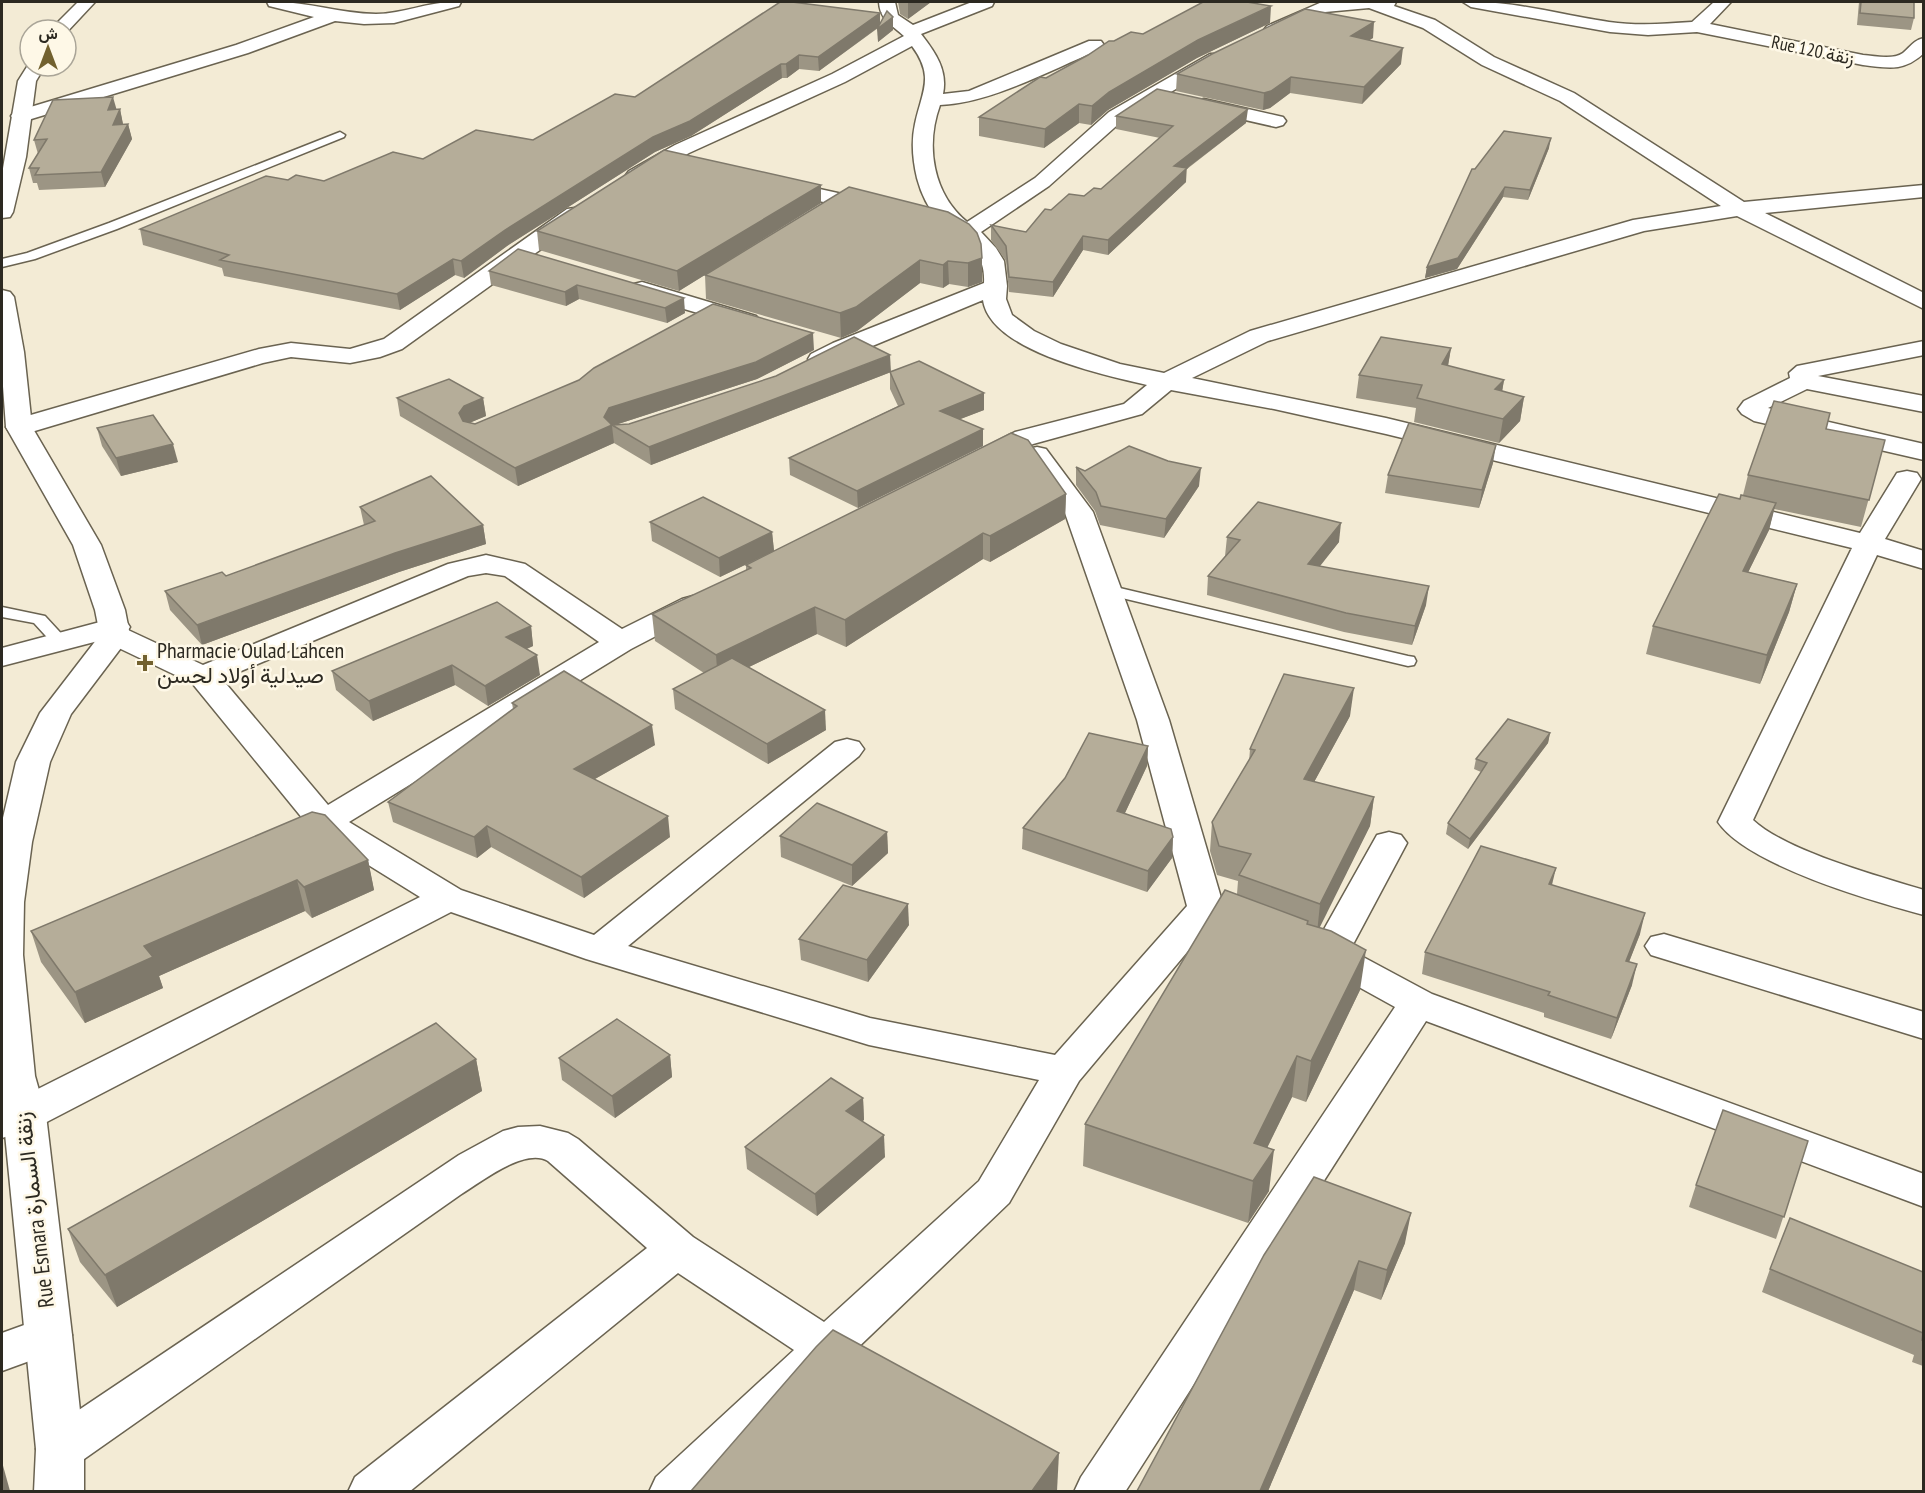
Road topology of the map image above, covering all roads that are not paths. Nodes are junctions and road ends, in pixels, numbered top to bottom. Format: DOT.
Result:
graph roads {
  1 [pos="87,2"];
  2 [pos="275,2"];
  3 [pos="453,2"];
  4 [pos="887,2"];
  5 [pos="986,2"];
  6 [pos="1291,2"];
  7 [pos="1471,2"];
  8 [pos="1555,2"];
  9 [pos="1723,2"];
  10 [pos="1381,3"];
  11 [pos="1322,7"];
  12 [pos="334,15"];
  13 [pos="1540,15"];
  14 [pos="71,18"];
  15 [pos="1697,27"];
  16 [pos="913,35"];
  17 [pos="1261,36"];
  18 [pos="1923,43"];
  19 [pos="1095,45"];
  20 [pos="1232,50"];
  21 [pos="29,78"];
  22 [pos="1152,94"];
  23 [pos="934,100"];
  24 [pos="21,116"];
  25 [pos="1276,121"];
  26 [pos="340,135"];
  27 [pos="9,158"];
  28 [pos="663,158"];
  29 [pos="698,166"];
  30 [pos="754,180"];
  31 [pos="623,183"];
  32 [pos="1923,191"];
  33 [pos="845,201"];
  34 [pos="592,202"];
  35 [pos="1740,209"];
  36 [pos="2,212"];
  37 [pos="891,212"];
  38 [pos="825,214"];
  39 [pos="926,219"];
  40 [pos="964,229"];
  41 [pos="516,253"];
  42 [pos="2,263"];
  43 [pos="550,263"];
  44 [pos="616,282"];
  45 [pos="996,286"];
  46 [pos="2,297"];
  47 [pos="706,299"];
  48 [pos="1923,302"];
  49 [pos="765,326"];
  50 [pos="679,328"];
  51 [pos="809,338"];
  52 [pos="842,348"];
  53 [pos="1923,348"];
  54 [pos="795,372"];
  55 [pos="1804,381"];
  56 [pos="1164,382"];
  57 [pos="1923,404"];
  58 [pos="20,428"];
  59 [pos="1024,438"];
  60 [pos="1923,452"];
  61 [pos="960,471"];
  62 [pos="1907,479"];
  63 [pos="1868,543"];
  64 [pos="1923,560"];
  65 [pos="1107,590"];
  66 [pos="716,594"];
  67 [pos="2,612"];
  68 [pos="115,632"];
  69 [pos="61,642"];
  70 [pos="620,642"];
  71 [pos="2,657"];
  72 [pos="1408,661"];
  73 [pos="203,676"];
  74 [pos="847,749"];
  75 [pos="324,822"];
  76 [pos="1389,843"];
  77 [pos="448,898"];
  78 [pos="1923,903"];
  79 [pos="3,927"];
  80 [pos="1285,937"];
  81 [pos="1664,946"];
  82 [pos="599,950"];
  83 [pos="1329,954"];
  84 [pos="1418,1003"];
  85 [pos="1923,1026"];
  86 [pos="1064,1071"];
  87 [pos="13,1119"];
  88 [pos="1923,1191"];
  89 [pos="677,1249"];
  90 [pos="49,1335"];
  91 [pos="828,1349"];
  92 [pos="2,1352"];
  93 [pos="60,1449"];
  94 [pos="59,1491"];
  95 [pos="372,1491"];
  96 [pos="673,1491"];
  97 [pos="1098,1491"];
  1 -- 14 [label="street"];
  2 -- 12 [label="street"];
  3 -- 12 [label="street"];
  4 -- 16 [label="street"];
  5 -- 16 [label="street"];
  6 -- 11 [label="street"];
  7 -- 13 [label="street, Rue 120 زنقة"];
  8 -- 13 [label="street"];
  9 -- 15 [label="street"];
  10 -- 11 [label="street"];
  10 -- 35 [label="street"];
  11 -- 17 [label="street"];
  12 -- 24 [label="street"];
  13 -- 15 [label="street, Rue 120 زنقة"];
  15 -- 18 [label="street, Rue 120 زنقة"];
  16 -- 23 [label="street"];
  16 -- 28 [label="street"];
  19 -- 23 [label="street"];
  20 -- 22 [label="street"];
  21 -- 24 [label="street"];
  22 -- 25 [label="street"];
  22 -- 40 [label="street"];
  23 -- 40 [label="street"];
  24 -- 27 [label="street"];
  26 -- 42 [label="lane"];
  27 -- 36 [label="street"];
  28 -- 29 [label="street"];
  28 -- 31 [label="street"];
  30 -- 33 [label="street"];
  32 -- 35 [label="street"];
  33 -- 37 [label="street"];
  33 -- 38 [label="street"];
  34 -- 41 [label="street"];
  35 -- 48 [label="street"];
  35 -- 56 [label="street"];
  39 -- 40 [label="street"];
  40 -- 45 [label="street"];
  41 -- 43 [label="street"];
  41 -- 58 [label="street"];
  44 -- 47 [label="street"];
  45 -- 52 [label="street"];
  45 -- 56 [label="street"];
  46 -- 58 [label="street"];
  47 -- 49 [label="street"];
  47 -- 50 [label="street"];
  51 -- 52 [label="street"];
  52 -- 54 [label="street"];
  53 -- 55 [label="street"];
  55 -- 57 [label="street"];
  55 -- 60 [label="street"];
  56 -- 59 [label="street"];
  56 -- 63 [label="street"];
  58 -- 68 [label="street"];
  59 -- 61 [label="street"];
  59 -- 65 [label="street"];
  62 -- 63 [label="street"];
  63 -- 64 [label="street"];
  63 -- 78 [label="street"];
  65 -- 72 [label="lane"];
  65 -- 86 [label="street"];
  66 -- 70 [label="street"];
  67 -- 69 [label="lane"];
  68 -- 69 [label="street"];
  68 -- 73 [label="street"];
  68 -- 79 [label="street, Rue Esmara زنقة السمارة"];
  69 -- 71 [label="street"];
  70 -- 73 [label="street"];
  70 -- 75 [label="street"];
  73 -- 75 [label="street"];
  74 -- 82 [label="street"];
  75 -- 77 [label="street"];
  76 -- 83 [label="street"];
  77 -- 82 [label="street"];
  77 -- 87 [label="street"];
  79 -- 87 [label="street, Rue Esmara زنقة السمارة"];
  80 -- 83 [label="street"];
  81 -- 85 [label="street"];
  82 -- 86 [label="street"];
  83 -- 84 [label="street"];
  84 -- 88 [label="street"];
  84 -- 97 [label="street"];
  86 -- 91 [label="street"];
  87 -- 90 [label="street, Rue Esmara زنقة السمارة"];
  89 -- 91 [label="street"];
  89 -- 93 [label="street"];
  89 -- 95 [label="street"];
  90 -- 92 [label="street"];
  90 -- 93 [label="street, Rue Esmara زنقة السمارة"];
  91 -- 96 [label="street"];
  93 -- 94 [label="street, Rue Esmara زنقة السمارة"];
}
